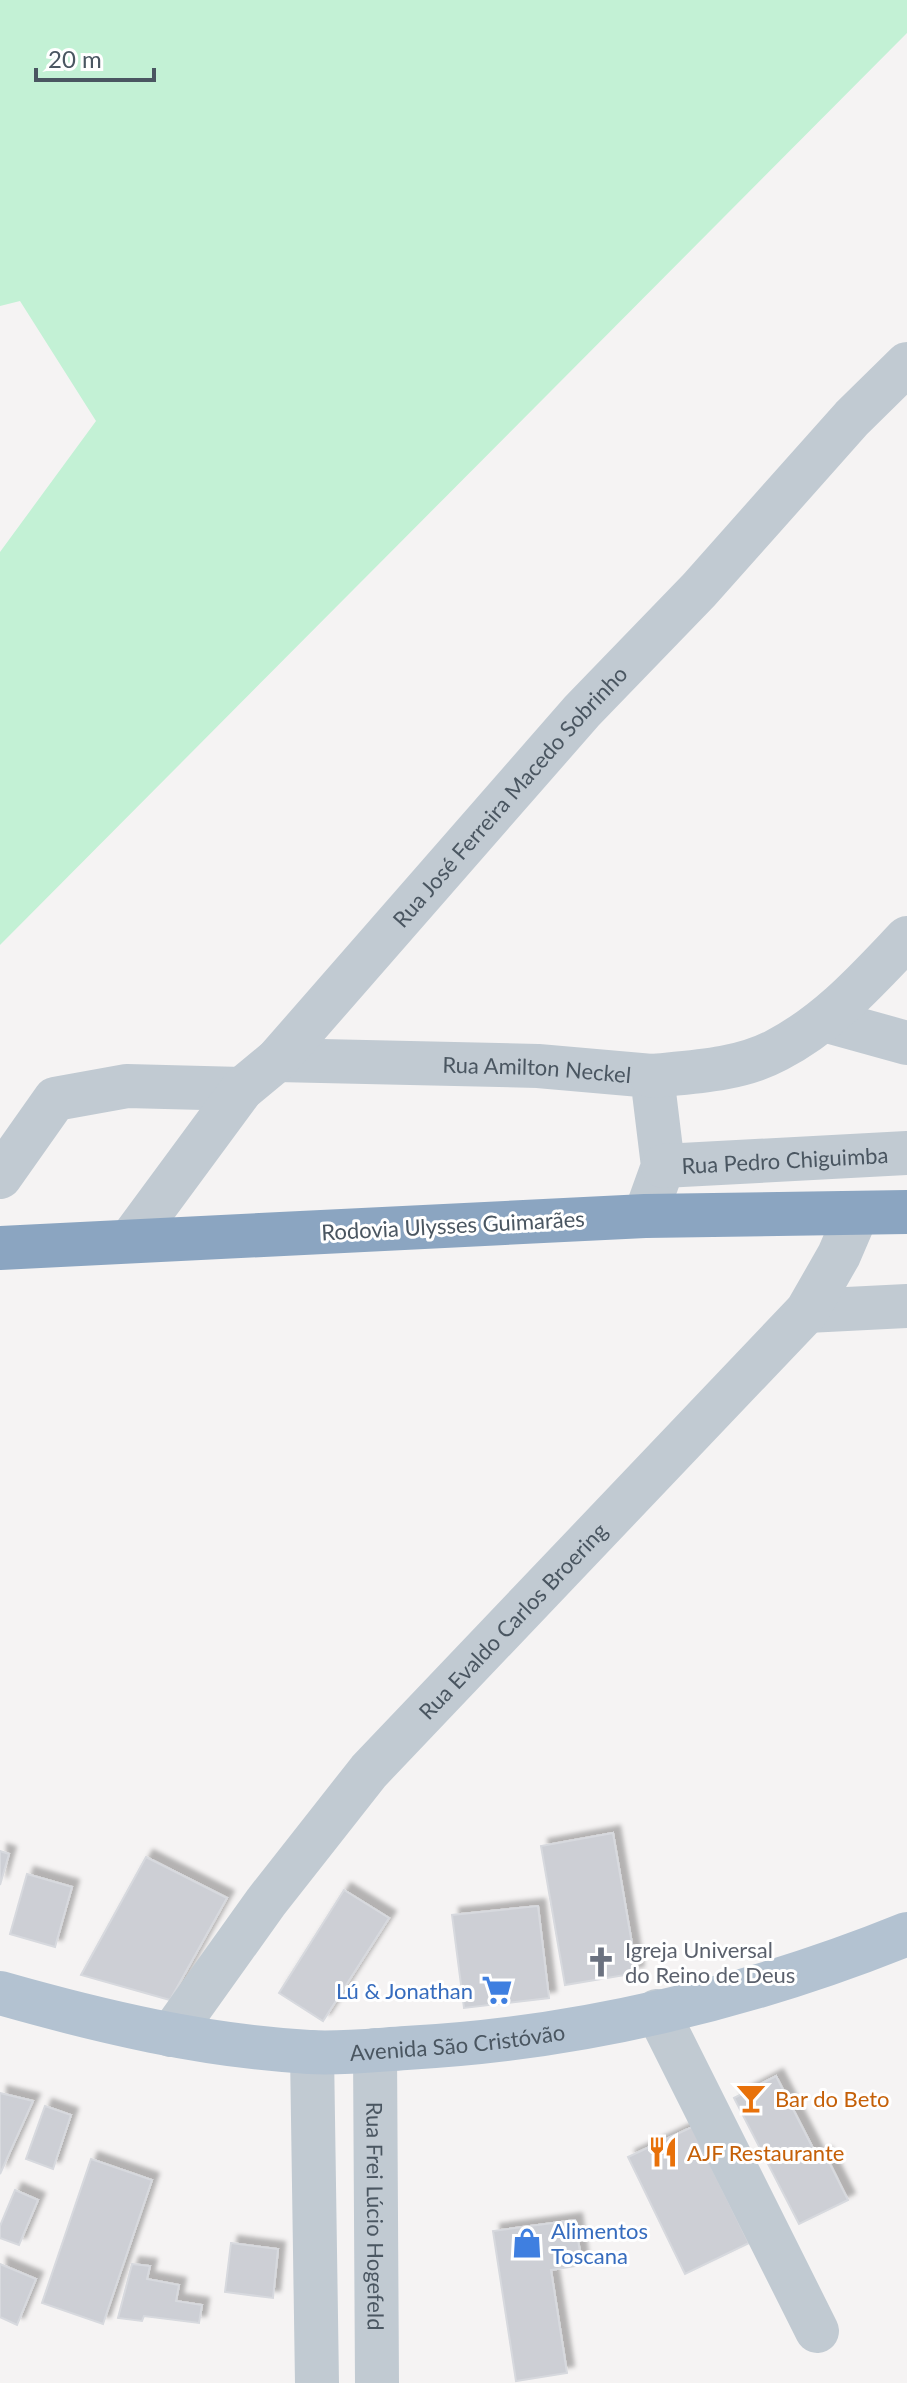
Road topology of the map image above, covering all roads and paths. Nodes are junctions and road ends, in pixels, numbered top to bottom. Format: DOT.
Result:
graph roads {
  1 [pos="907,364"];
  2 [pos="907,938"];
  3 [pos="824,1020"];
  4 [pos="907,1043"];
  5 [pos="277,1060"];
  6 [pos="652,1076"];
  7 [pos="242,1089"];
  8 [pos="907,1153"];
  9 [pos="663,1166"];
  10 [pos="0,1177"];
  11 [pos="907,1212"];
  12 [pos="857,1213"];
  13 [pos="645,1216"];
  14 [pos="130,1241"];
  15 [pos="0,1248"];
  16 [pos="907,1306"];
  17 [pos="807,1311"];
  18 [pos="907,1934"];
  19 [pos="0,1993"];
  20 [pos="657,2011"];
  21 [pos="171,2035"];
  22 [pos="375,2050"];
  23 [pos="312,2052"];
  24 [pos="817,2331"];
  25 [pos="317,2383"];
  26 [pos="377,2383"];
  1 -- 5 [label="street, Rua José Ferreira Macedo Sobrinho"];
  2 -- 3 [label="street"];
  3 -- 4 [label="street"];
  3 -- 6 [label="street"];
  5 -- 6 [label="street, Rua Amilton Neckel"];
  5 -- 7 [label="street, Rua José Ferreira Macedo Sobrinho"];
  6 -- 9 [label="street, Rua Amilton Neckel"];
  7 -- 10 [label="street"];
  7 -- 14 [label="street, Rua José Ferreira Macedo Sobrinho"];
  8 -- 9 [label="street, Rua Pedro Chiguimba"];
  9 -- 13 [label="street, Rua Amilton Neckel"];
  11 -- 12 [label="highway, Rodovia Ulysses Guimarães"];
  12 -- 13 [label="highway, Rodovia Ulysses Guimarães"];
  12 -- 17 [label="street, Rua Evaldo Carlos Broering"];
  13 -- 14 [label="highway, Rodovia Ulysses Guimarães"];
  14 -- 15 [label="highway, Rodovia Ulysses Guimarães"];
  16 -- 17 [label="street"];
  17 -- 21 [label="street, Rua Evaldo Carlos Broering"];
  18 -- 20 [label="main road, Avenida São Cristóvão"];
  19 -- 21 [label="main road, Avenida São Cristóvão"];
  20 -- 22 [label="main road, Avenida São Cristóvão"];
  20 -- 24 [label="street"];
  21 -- 23 [label="main road, Avenida São Cristóvão"];
  22 -- 23 [label="main road, Avenida São Cristóvão"];
  22 -- 26 [label="street, Rua Frei Lúcio Hogefeld"];
  23 -- 25 [label="street"];
}
